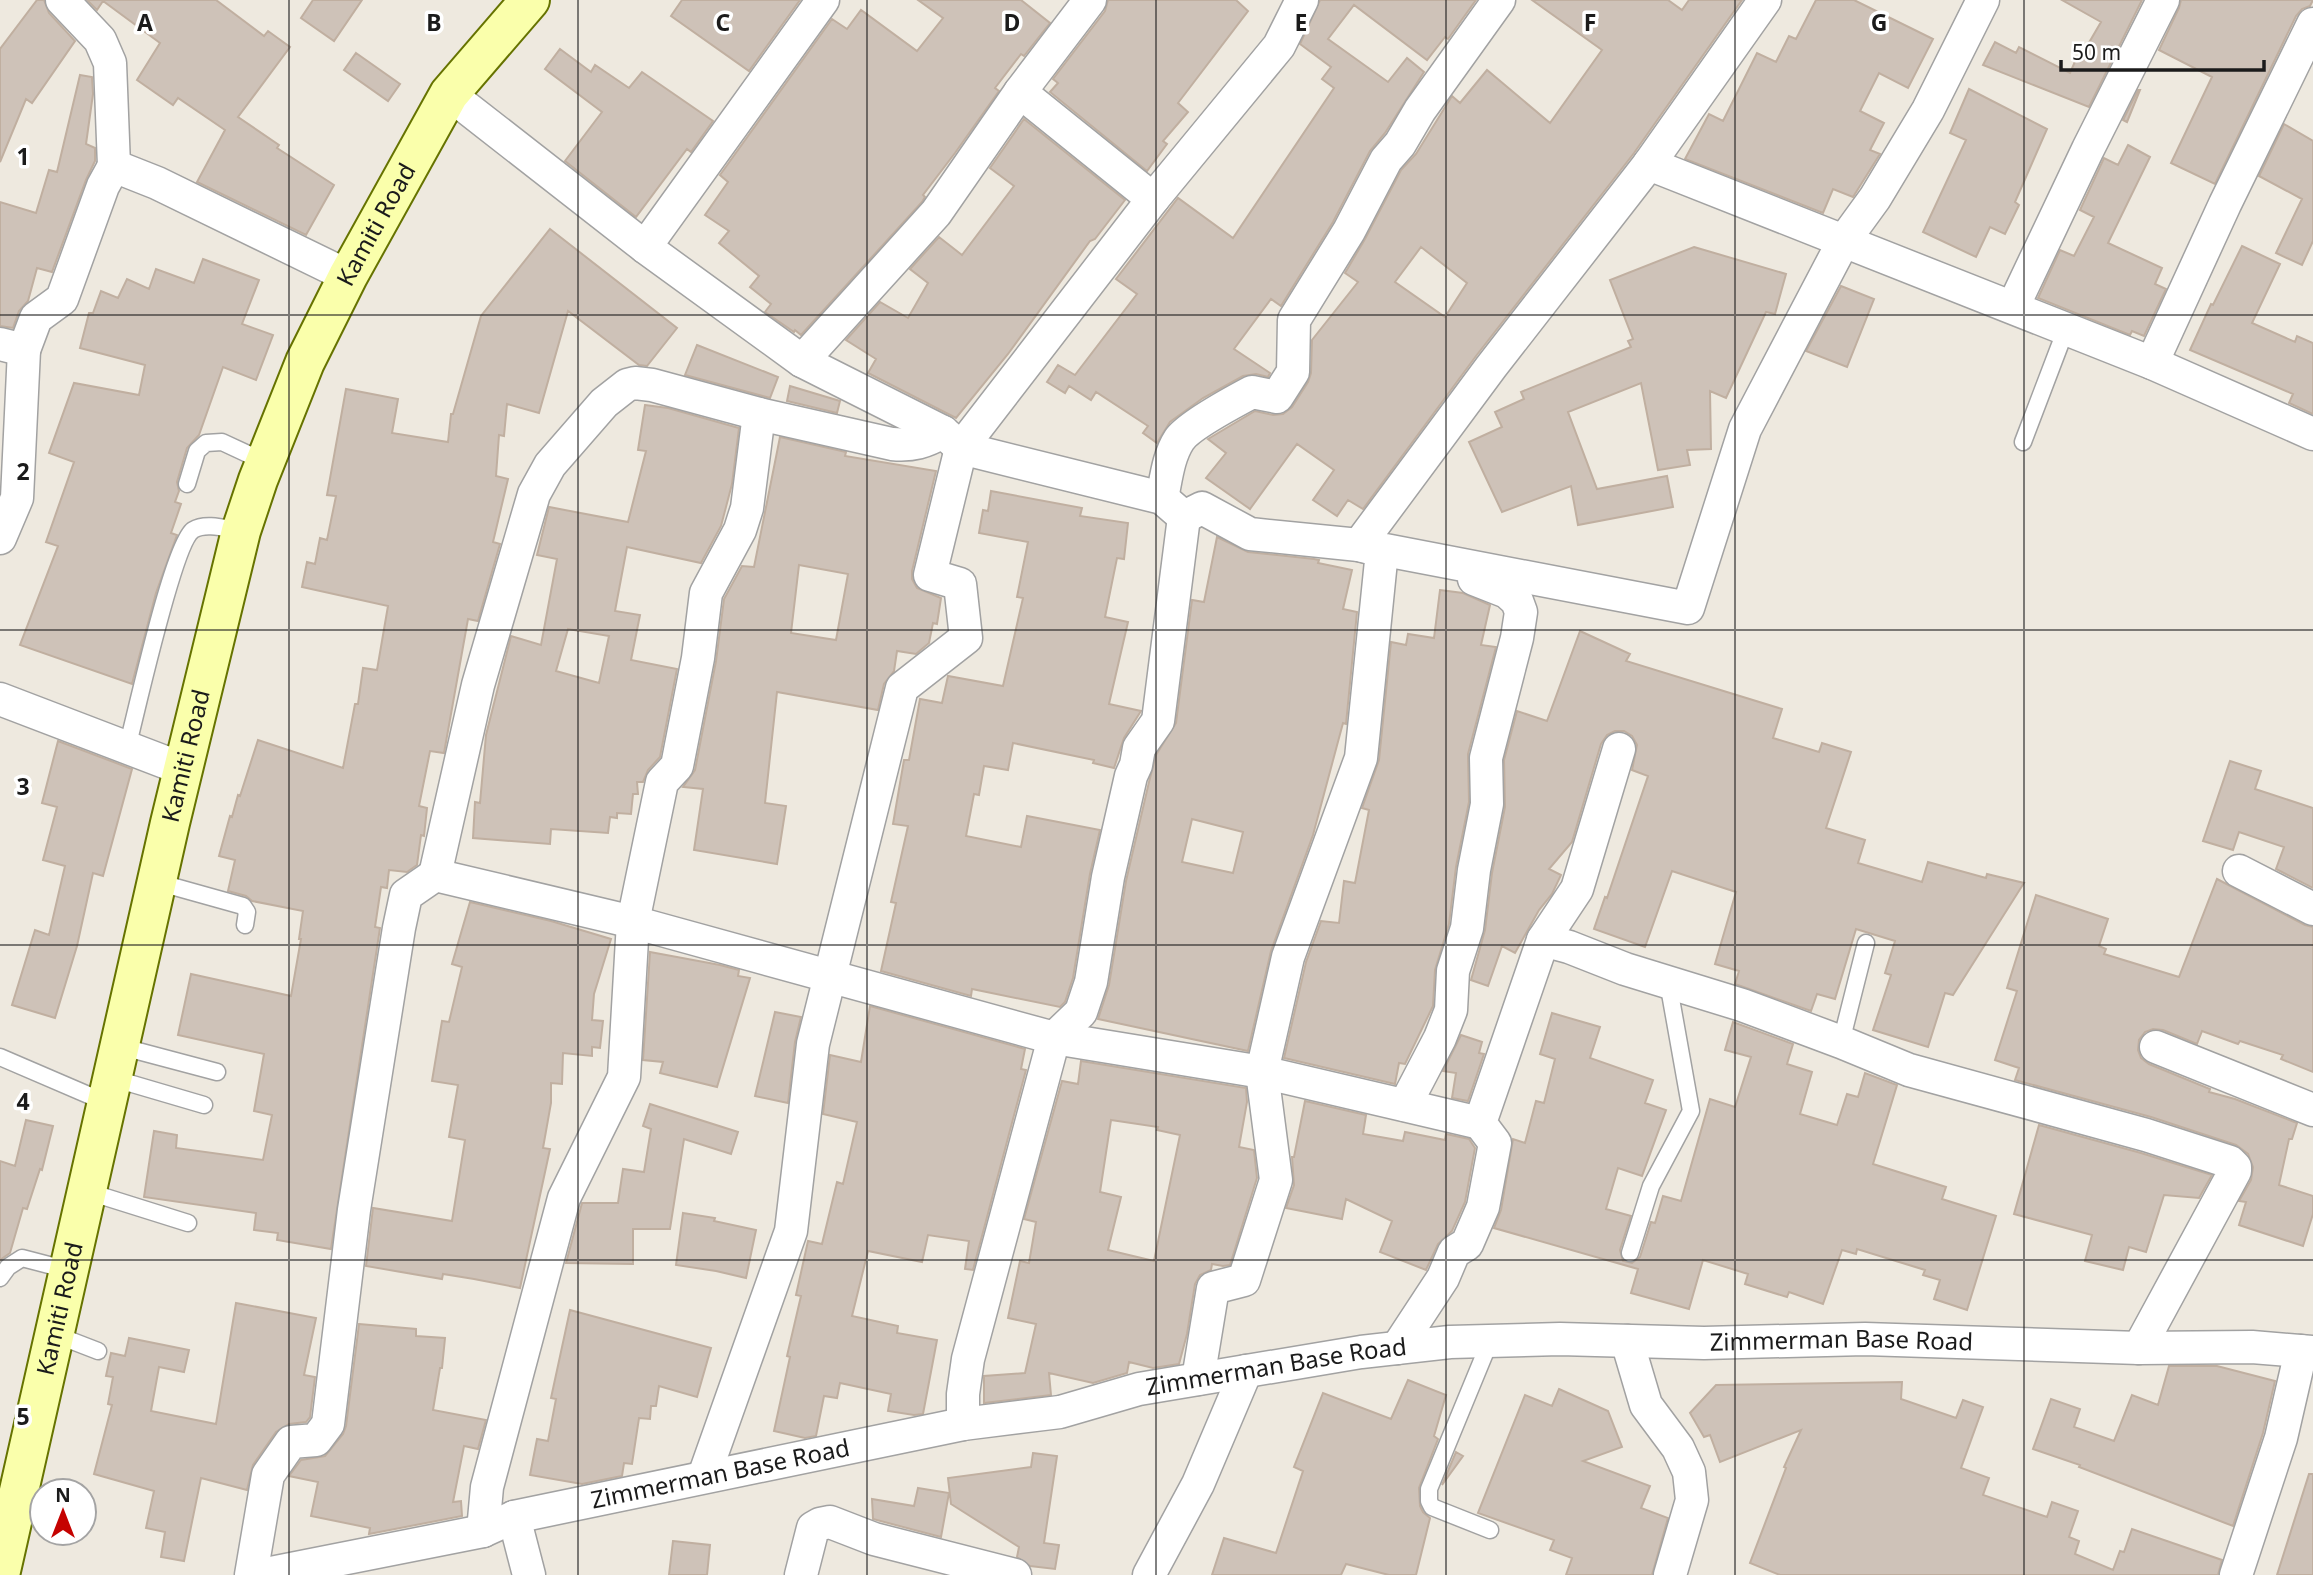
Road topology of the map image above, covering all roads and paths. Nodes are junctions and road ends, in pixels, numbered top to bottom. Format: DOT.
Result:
graph roads {
  1 [pos="62,0"];
  2 [pos="823,0"];
  3 [pos="1090,0"];
  4 [pos="1302,0"];
  5 [pos="1499,0"];
  6 [pos="1765,0"];
  7 [pos="1983,0"];
  8 [pos="2163,0"];
  9 [pos="524,2"];
  10 [pos="2313,24"];
  11 [pos="1020,92"];
  12 [pos="449,94"];
  13 [pos="1649,164"];
  14 [pos="114,166"];
  15 [pos="1153,199"];
  16 [pos="1843,242"];
  17 [pos="645,247"];
  18 [pos="348,276"];
  19 [pos="2013,307"];
  20 [pos="2066,328"];
  21 [pos="12,347"];
  22 [pos="802,361"];
  23 [pos="2152,363"];
  24 [pos="759,414"];
  25 [pos="2313,434"];
  26 [pos="952,440"];
  27 [pos="2023,442"];
  28 [pos="265,462"];
  29 [pos="187,484"];
  30 [pos="1173,507"];
  31 [pos="242,531"];
  32 [pos="0,538"];
  33 [pos="1371,548"];
  34 [pos="0,699"];
  35 [pos="127,748"];
  36 [pos="1619,749"];
  37 [pos="183,769"];
  38 [pos="2239,871"];
  39 [pos="435,875"];
  40 [pos="157,882"];
  41 [pos="2313,909"];
  42 [pos="633,922"];
  43 [pos="246,925"];
  44 [pos="1543,940"];
  45 [pos="1866,943"];
  46 [pos="830,975"];
  47 [pos="1668,982"];
  48 [pos="1054,1038"];
  49 [pos="1841,1042"];
  50 [pos="2156,1046"];
  51 [pos="0,1057"];
  52 [pos="217,1072"];
  53 [pos="1262,1072"];
  54 [pos="113,1076"];
  55 [pos="204,1105"];
  56 [pos="1405,1105"];
  57 [pos="2313,1110"];
  58 [pos="1480,1123"];
  59 [pos="86,1191"];
  60 [pos="188,1223"];
  61 [pos="1630,1253"];
  62 [pos="68,1269"];
  63 [pos="0,1278"];
  64 [pos="54,1334"];
  65 [pos="1490,1341"];
  66 [pos="1626,1341"];
  67 [pos="1397,1348"];
  68 [pos="2139,1348"];
  69 [pos="98,1351"];
  70 [pos="2307,1351"];
  71 [pos="1246,1371"];
  72 [pos="1198,1379"];
  73 [pos="963,1424"];
  74 [pos="704,1476"];
  75 [pos="514,1517"];
  76 [pos="1490,1530"];
  77 [pos="483,1531"];
  78 [pos="0,1575"];
  79 [pos="251,1575"];
  80 [pos="261,1575"];
  81 [pos="529,1575"];
  82 [pos="801,1575"];
  83 [pos="1015,1575"];
  84 [pos="1149,1575"];
  85 [pos="1670,1575"];
  86 [pos="2236,1575"];
  1 -- 14 [label="street"];
  2 -- 17 [label="street"];
  3 -- 11 [label="street"];
  4 -- 15 [label="street"];
  5 -- 30 [label="street"];
  6 -- 13 [label="street"];
  7 -- 16 [label="street"];
  8 -- 19 [label="street"];
  9 -- 12 [label="main road, Kamiti Road"];
  10 -- 23 [label="street"];
  11 -- 15 [label="street"];
  11 -- 22 [label="street"];
  12 -- 17 [label="street"];
  12 -- 18 [label="main road, Kamiti Road"];
  13 -- 16 [label="street"];
  13 -- 33 [label="street"];
  14 -- 18 [label="street"];
  14 -- 21 [label="street"];
  15 -- 26 [label="street"];
  16 -- 19 [label="street"];
  16 -- 33 [label="street"];
  17 -- 22 [label="street"];
  18 -- 28 [label="main road, Kamiti Road"];
  19 -- 20 [label="street"];
  20 -- 23 [label="street"];
  20 -- 27 [label="lane"];
  21 -- 32 [label="street"];
  22 -- 26 [label="street"];
  23 -- 25 [label="street"];
  24 -- 26 [label="street"];
  24 -- 39 [label="street"];
  24 -- 42 [label="street"];
  26 -- 30 [label="street"];
  26 -- 46 [label="street"];
  28 -- 29 [label="lane"];
  28 -- 31 [label="main road, Kamiti Road"];
  30 -- 33 [label="street"];
  30 -- 48 [label="street"];
  31 -- 35 [label="lane"];
  31 -- 37 [label="main road, Kamiti Road"];
  33 -- 53 [label="street"];
  33 -- 56 [label="street"];
  34 -- 35 [label="street"];
  35 -- 37 [label="street"];
  36 -- 44 [label="street"];
  37 -- 40 [label="main road, Kamiti Road"];
  38 -- 41 [label="street"];
  39 -- 42 [label="street"];
  39 -- 79 [label="street"];
  40 -- 43 [label="lane"];
  40 -- 54 [label="main road, Kamiti Road"];
  42 -- 46 [label="street"];
  42 -- 77 [label="street"];
  44 -- 47 [label="street"];
  44 -- 58 [label="street"];
  45 -- 49 [label="lane"];
  46 -- 48 [label="street"];
  46 -- 74 [label="street"];
  47 -- 49 [label="street"];
  47 -- 61 [label="lane"];
  48 -- 53 [label="street"];
  48 -- 73 [label="street"];
  49 -- 68 [label="street"];
  50 -- 57 [label="street"];
  51 -- 54 [label="lane"];
  52 -- 54 [label="lane"];
  53 -- 56 [label="street"];
  53 -- 72 [label="street"];
  54 -- 55 [label="lane"];
  54 -- 59 [label="main road, Kamiti Road"];
  56 -- 58 [label="street"];
  58 -- 67 [label="street"];
  59 -- 60 [label="lane"];
  59 -- 62 [label="main road, Kamiti Road"];
  62 -- 63 [label="lane"];
  62 -- 64 [label="main road, Kamiti Road"];
  64 -- 69 [label="lane"];
  64 -- 78 [label="main road, Kamiti Road"];
  65 -- 66 [label="street, Zimmerman Base Road"];
  65 -- 67 [label="street, Zimmerman Base Road"];
  65 -- 76 [label="lane"];
  66 -- 68 [label="street, Zimmerman Base Road"];
  66 -- 85 [label="street"];
  67 -- 71 [label="street, Zimmerman Base Road"];
  68 -- 70 [label="street, Zimmerman Base Road"];
  70 -- 86 [label="street"];
  71 -- 72 [label="street, Zimmerman Base Road"];
  71 -- 84 [label="street"];
  72 -- 73 [label="street, Zimmerman Base Road"];
  73 -- 74 [label="street, Zimmerman Base Road"];
  74 -- 75 [label="street, Zimmerman Base Road"];
  75 -- 77 [label="street, Zimmerman Base Road"];
  75 -- 81 [label="street"];
  77 -- 80 [label="street, Zimmerman Base Road"];
  82 -- 83 [label="street"];
}
